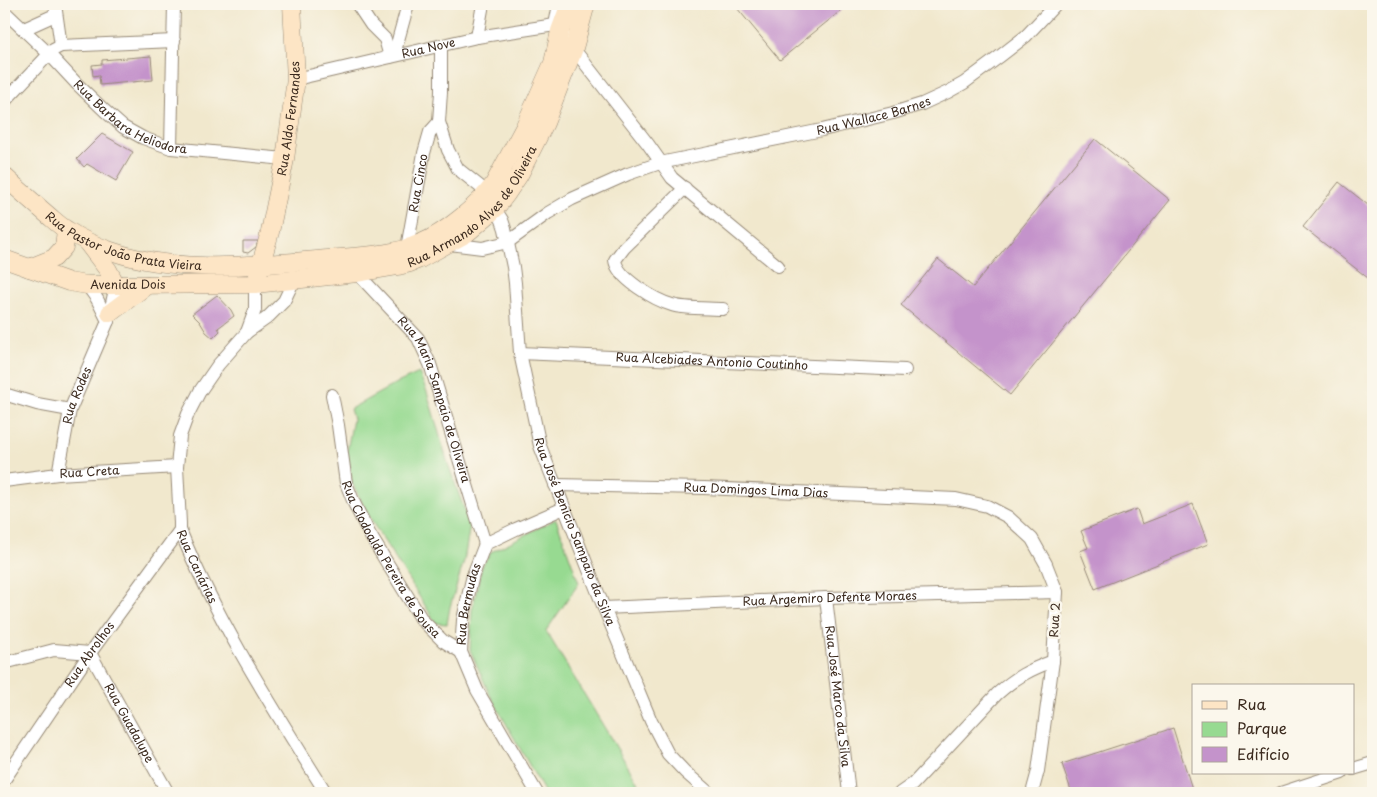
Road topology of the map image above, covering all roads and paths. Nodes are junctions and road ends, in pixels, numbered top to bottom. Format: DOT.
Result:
graph roads {
  1 [pos="174,4"];
  2 [pos="292,4"];
  3 [pos="357,4"];
  4 [pos="408,4"];
  5 [pos="483,4"];
  6 [pos="559,4"];
  7 [pos="570,4"];
  8 [pos="586,4"];
  9 [pos="1056,4"];
  10 [pos="55,9"];
  11 [pos="4,11"];
  12 [pos="557,28"];
  13 [pos="24,29"];
  14 [pos="477,37"];
  15 [pos="174,41"];
  16 [pos="441,45"];
  17 [pos="61,46"];
  18 [pos="574,48"];
  19 [pos="49,54"];
  20 [pos="392,56"];
  21 [pos="296,79"];
  22 [pos="4,102"];
  23 [pos="439,122"];
  24 [pos="171,148"];
  25 [pos="286,159"];
  26 [pos="660,163"];
  27 [pos="4,176"];
  28 [pos="685,188"];
  29 [pos="491,201"];
  30 [pos="66,230"];
  31 [pos="270,232"];
  32 [pos="86,240"];
  33 [pos="508,242"];
  34 [pos="450,244"];
  35 [pos="407,248"];
  36 [pos="4,260"];
  37 [pos="287,263"];
  38 [pos="261,265"];
  39 [pos="778,266"];
  40 [pos="29,268"];
  41 [pos="357,273"];
  42 [pos="294,280"];
  43 [pos="255,284"];
  44 [pos="87,285"];
  45 [pos="147,285"];
  46 [pos="116,286"];
  47 [pos="723,309"];
  48 [pos="109,317"];
  49 [pos="247,332"];
  50 [pos="520,354"];
  51 [pos="905,370"];
  52 [pos="4,394"];
  53 [pos="332,395"];
  54 [pos="70,410"];
  55 [pos="176,467"];
  56 [pos="58,474"];
  57 [pos="4,481"];
  58 [pos="555,485"];
  59 [pos="956,499"];
  60 [pos="564,508"];
  61 [pos="180,530"];
  62 [pos="485,544"];
  63 [pos="1056,592"];
  64 [pos="826,598"];
  65 [pos="604,608"];
  66 [pos="461,652"];
  67 [pos="90,653"];
  68 [pos="1053,661"];
  69 [pos="4,663"];
  70 [pos="1373,763"];
  71 [pos="1354,769"];
  72 [pos="1339,774"];
  73 [pos="4,780"];
  74 [pos="168,793"];
  75 [pos="326,793"];
  76 [pos="537,793"];
  77 [pos="709,793"];
  78 [pos="849,793"];
  79 [pos="900,793"];
  80 [pos="1032,793"];
  81 [pos="1281,793"];
  1 -- 15 [label="street"];
  2 -- 21 [label="main road, Rua Aldo Fernandes"];
  3 -- 20 [label="street"];
  4 -- 20 [label="street"];
  5 -- 14 [label="street"];
  6 -- 12 [label="street"];
  7 -- 12 [label="main road, Rua Armando Alves de Oliveira"];
  8 -- 18 [label="main road, Rua Armando Alves de Oliveira"];
  9 -- 26 [label="street, Rua Wallace Barnes"];
  10 -- 13 [label="street"];
  10 -- 17 [label="street"];
  11 -- 13 [label="street, Rua Barbara Heliodora"];
  12 -- 14 [label="street, Rua Nove"];
  12 -- 18 [label="street"];
  12 -- 29 [label="main road, Rua Armando Alves de Oliveira"];
  13 -- 19 [label="street, Rua Barbara Heliodora"];
  14 -- 16 [label="street, Rua Nove"];
  15 -- 17 [label="street"];
  15 -- 24 [label="street"];
  16 -- 20 [label="street, Rua Nove"];
  16 -- 23 [label="street, Rua Cinco"];
  17 -- 19 [label="street"];
  18 -- 26 [label="street"];
  18 -- 29 [label="main road, Rua Armando Alves de Oliveira"];
  19 -- 22 [label="street"];
  19 -- 24 [label="street, Rua Barbara Heliodora"];
  20 -- 21 [label="street, Rua Nove"];
  21 -- 25 [label="main road, Rua Aldo Fernandes"];
  23 -- 29 [label="street, Rua Cinco"];
  23 -- 35 [label="street, Rua Cinco"];
  24 -- 25 [label="street, Rua Barbara Heliodora"];
  25 -- 31 [label="main road, Rua Aldo Fernandes"];
  26 -- 28 [label="street"];
  26 -- 33 [label="street, Rua Wallace Barnes"];
  27 -- 30 [label="main road, Rua Pastor João Prata Vieira"];
  28 -- 39 [label="street"];
  28 -- 47 [label="street"];
  29 -- 33 [label="street"];
  29 -- 34 [label="main road, Rua Armando Alves de Oliveira"];
  29 -- 35 [label="main road, Rua Armando Alves de Oliveira"];
  30 -- 32 [label="main road, Rua Pastor João Prata Vieira"];
  30 -- 40 [label="main road"];
  31 -- 37 [label="main road"];
  31 -- 38 [label="main road, Rua Aldo Fernandes"];
  32 -- 38 [label="main road, Rua Pastor João Prata Vieira"];
  32 -- 46 [label="main road"];
  33 -- 34 [label="street, Rua Wallace Barnes"];
  33 -- 50 [label="street, Rua José Benicio Sampaio da Silva"];
  34 -- 41 [label="main road, Rua Armando Alves de Oliveira"];
  35 -- 37 [label="main road, Rua Armando Alves de Oliveira"];
  36 -- 40 [label="main road, Avenida Dois"];
  37 -- 38 [label="main road, Rua Armando Alves de Oliveira"];
  37 -- 42 [label="main road"];
  38 -- 43 [label="main road, Rua Aldo Fernandes"];
  40 -- 44 [label="main road, Avenida Dois"];
  41 -- 42 [label="main road, Rua Armando Alves de Oliveira"];
  41 -- 62 [label="street, Rua Maria Sampaio de Oliveira"];
  42 -- 43 [label="main road, Rua Armando Alves de Oliveira"];
  42 -- 49 [label="street, Rua Canárias"];
  43 -- 45 [label="main road, Avenida Dois"];
  43 -- 49 [label="street, Rua Canárias"];
  44 -- 46 [label="main road, Avenida Dois"];
  44 -- 48 [label="street"];
  45 -- 46 [label="main road, Avenida Dois"];
  45 -- 48 [label="main road"];
  46 -- 48 [label="street, Rua Rodes"];
  48 -- 54 [label="street, Rua Rodes"];
  49 -- 55 [label="street, Rua Canárias"];
  50 -- 51 [label="street, Rua Alcebiades Antonio Coutinho"];
  50 -- 58 [label="street, Rua José Benicio Sampaio da Silva"];
  52 -- 54 [label="street"];
  53 -- 66 [label="street, Rua Clodoaldo Pereira de Sousa"];
  54 -- 56 [label="street, Rua Rodes"];
  55 -- 56 [label="street, Rua Creta"];
  55 -- 61 [label="street, Rua Canárias"];
  56 -- 57 [label="street, Rua Creta"];
  58 -- 59 [label="street, Rua Domingos Lima Dias"];
  58 -- 60 [label="street, Rua José Benicio Sampaio da Silva"];
  59 -- 63 [label="street, Rua 2"];
  60 -- 62 [label="street"];
  60 -- 65 [label="street, Rua José Benicio Sampaio da Silva"];
  61 -- 67 [label="street, Rua Abrolhos"];
  61 -- 75 [label="street, Rua Canárias"];
  62 -- 66 [label="street, Rua Bermudas"];
  63 -- 64 [label="street, Rua Argemiro Defente Moraes"];
  63 -- 68 [label="street, Rua 2"];
  64 -- 65 [label="street, Rua Argemiro Defente Moraes"];
  64 -- 78 [label="street, Rua José Marco da Silva"];
  65 -- 77 [label="street, Rua José Benicio Sampaio da Silva"];
  66 -- 76 [label="street, Rua Bermudas"];
  67 -- 69 [label="street"];
  67 -- 73 [label="street, Rua Abrolhos"];
  67 -- 74 [label="street, Rua Guadalupe"];
  68 -- 79 [label="street"];
  68 -- 80 [label="street, Rua 2"];
  70 -- 71 [label="street"];
  72 -- 81 [label="street"];
}
